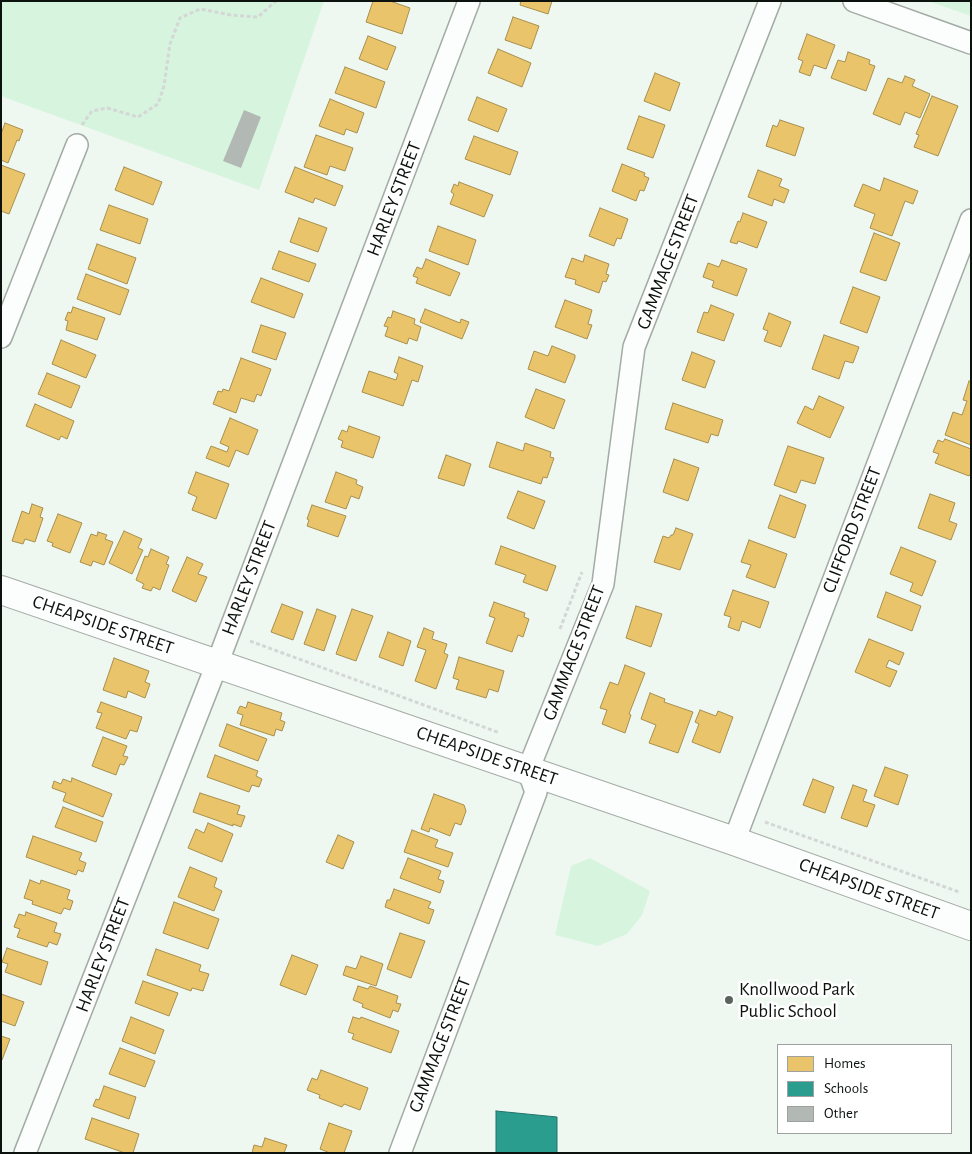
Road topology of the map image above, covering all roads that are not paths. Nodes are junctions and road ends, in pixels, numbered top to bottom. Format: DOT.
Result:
graph roads {
  1 [pos="469,1"];
  2 [pos="770,1"];
  3 [pos="854,1"];
  4 [pos="971,43"];
  5 [pos="77,145"];
  6 [pos="971,220"];
  7 [pos="8,299"];
  8 [pos="1,336"];
  9 [pos="1,590"];
  10 [pos="217,664"];
  11 [pos="528,770"];
  12 [pos="734,841"];
  13 [pos="971,926"];
  14 [pos="25,1153"];
  15 [pos="400,1153"];
  1 -- 10 [label="street, HARLEY STREET"];
  2 -- 11 [label="street, GAMMAGE STREET"];
  3 -- 4 [label="street"];
  5 -- 7 [label="street"];
  6 -- 12 [label="street, CLIFFORD STREET"];
  7 -- 8 [label="street"];
  9 -- 10 [label="street, CHEAPSIDE STREET"];
  10 -- 11 [label="street, CHEAPSIDE STREET"];
  10 -- 14 [label="street, HARLEY STREET"];
  11 -- 12 [label="street, CHEAPSIDE STREET"];
  11 -- 15 [label="street, GAMMAGE STREET"];
  12 -- 13 [label="street, CHEAPSIDE STREET"];
}
